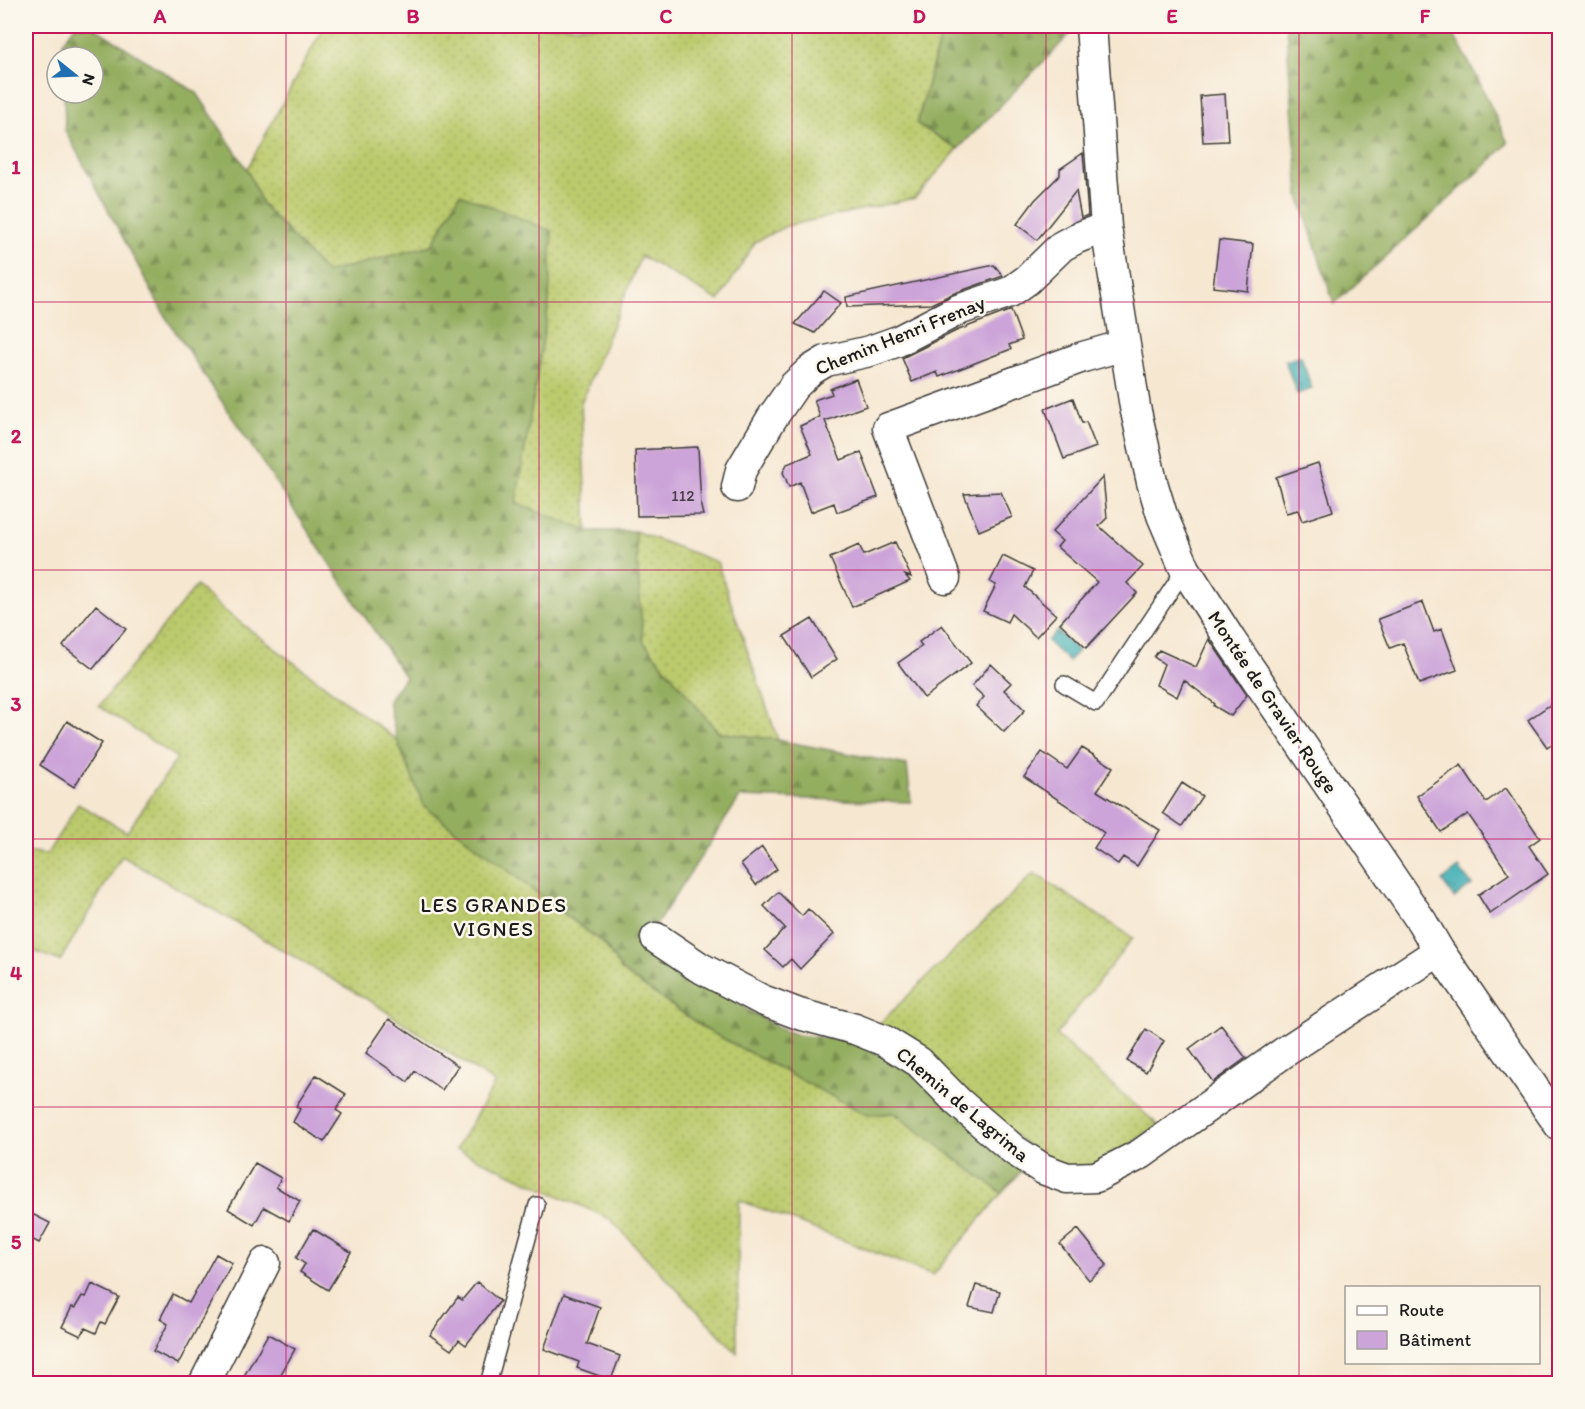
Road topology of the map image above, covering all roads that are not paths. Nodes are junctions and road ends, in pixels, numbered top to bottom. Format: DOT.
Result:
graph roads {
  1 [pos="1091,26"];
  2 [pos="1106,227"];
  3 [pos="1125,345"];
  4 [pos="737,487"];
  5 [pos="1185,569"];
  6 [pos="945,578"];
  7 [pos="1064,684"];
  8 [pos="656,938"];
  9 [pos="1439,951"];
  10 [pos="1560,1126"];
  11 [pos="537,1204"];
  12 [pos="265,1263"];
  13 [pos="204,1383"];
  14 [pos="488,1383"];
  1 -- 2 [label="street, Montée de Gravier Rouge"];
  2 -- 3 [label="street, Montée de Gravier Rouge"];
  2 -- 4 [label="street, Chemin Henri Frenay"];
  3 -- 5 [label="street, Montée de Gravier Rouge"];
  3 -- 6 [label="street"];
  5 -- 7 [label="lane"];
  5 -- 9 [label="street, Montée de Gravier Rouge"];
  8 -- 9 [label="street, Chemin de Lagrima"];
  9 -- 10 [label="street, Montée de Gravier Rouge"];
  11 -- 14 [label="lane"];
  12 -- 13 [label="street"];
}
